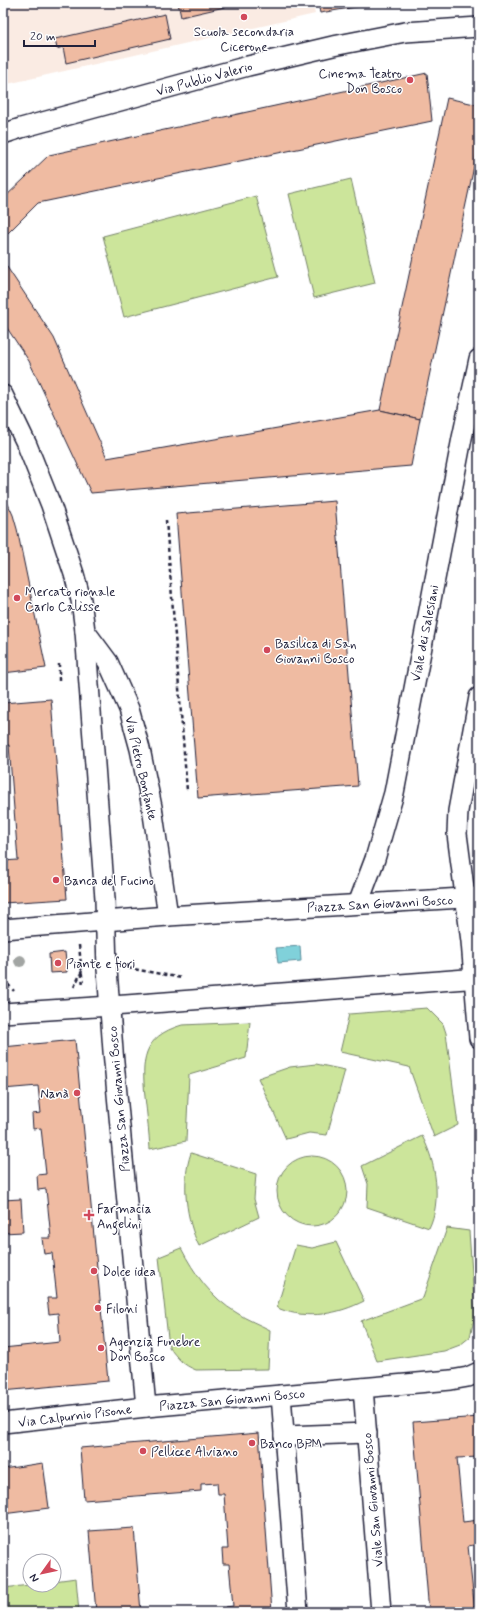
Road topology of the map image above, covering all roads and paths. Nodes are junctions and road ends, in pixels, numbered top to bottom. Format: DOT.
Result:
graph roads {
  1 [pos="479,27"];
  2 [pos="3,134"];
  3 [pos="479,359"];
  4 [pos="3,395"];
  5 [pos="166,520"];
  6 [pos="85,631"];
  7 [pos="59,664"];
  8 [pos="59,681"];
  9 [pos="479,696"];
  10 [pos="187,791"];
  11 [pos="472,898"];
  12 [pos="358,904"];
  13 [pos="168,916"];
  14 [pos="106,921"];
  15 [pos="3,929"];
  16 [pos="79,944"];
  17 [pos="107,969"];
  18 [pos="82,971"];
  19 [pos="186,978"];
  20 [pos="477,978"];
  21 [pos="3,979"];
  22 [pos="72,989"];
  23 [pos="83,991"];
  24 [pos="17,994"];
  25 [pos="110,1006"];
  26 [pos="3,1013"];
  27 [pos="479,1038"];
  28 [pos="479,1372"];
  29 [pos="364,1388"];
  30 [pos="281,1395"];
  31 [pos="146,1407"];
  32 [pos="3,1423"];
  33 [pos="367,1433"];
  34 [pos="284,1436"];
  35 [pos="298,1612"];
  36 [pos="381,1612"];
  1 -- 2 [label="street, Via Publio Valerio"];
  3 -- 12 [label="street, Viale dei Salesiani"];
  4 -- 6 [label="street, Via Pietro Bonfante"];
  5 -- 10 [label="path"];
  6 -- 13 [label="street, Via Pietro Bonfante"];
  6 -- 14 [label="street, Via Pietro Bonfante"];
  7 -- 8 [label="path"];
  9 -- 11 [label="street"];
  11 -- 12 [label="street, Piazza San Giovanni Bosco"];
  11 -- 20 [label="street, Piazza San Giovanni Bosco"];
  12 -- 13 [label="street, Piazza San Giovanni Bosco"];
  13 -- 14 [label="street, Piazza San Giovanni Bosco"];
  14 -- 15 [label="street"];
  14 -- 17 [label="street, Piazza San Giovanni Bosco"];
  16 -- 18 [label="path"];
  17 -- 18 [label="path"];
  17 -- 19 [label="path"];
  17 -- 25 [label="street, Piazza San Giovanni Bosco"];
  18 -- 22 [label="path"];
  18 -- 23 [label="path"];
  20 -- 25 [label="street"];
  20 -- 27 [label="street, Piazza San Giovanni Bosco"];
  21 -- 24 [label="path"];
  25 -- 26 [label="street"];
  25 -- 31 [label="street, Piazza San Giovanni Bosco"];
  28 -- 29 [label="street, Piazza San Giovanni Bosco"];
  29 -- 30 [label="street, Piazza San Giovanni Bosco"];
  29 -- 33 [label="street, Viale San Giovanni Bosco"];
  30 -- 31 [label="street, Piazza San Giovanni Bosco"];
  30 -- 34 [label="street"];
  31 -- 32 [label="street, Via Calpurnio Pisone"];
  33 -- 34 [label="street"];
  33 -- 36 [label="street, Viale San Giovanni Bosco"];
  34 -- 35 [label="street"];
}
